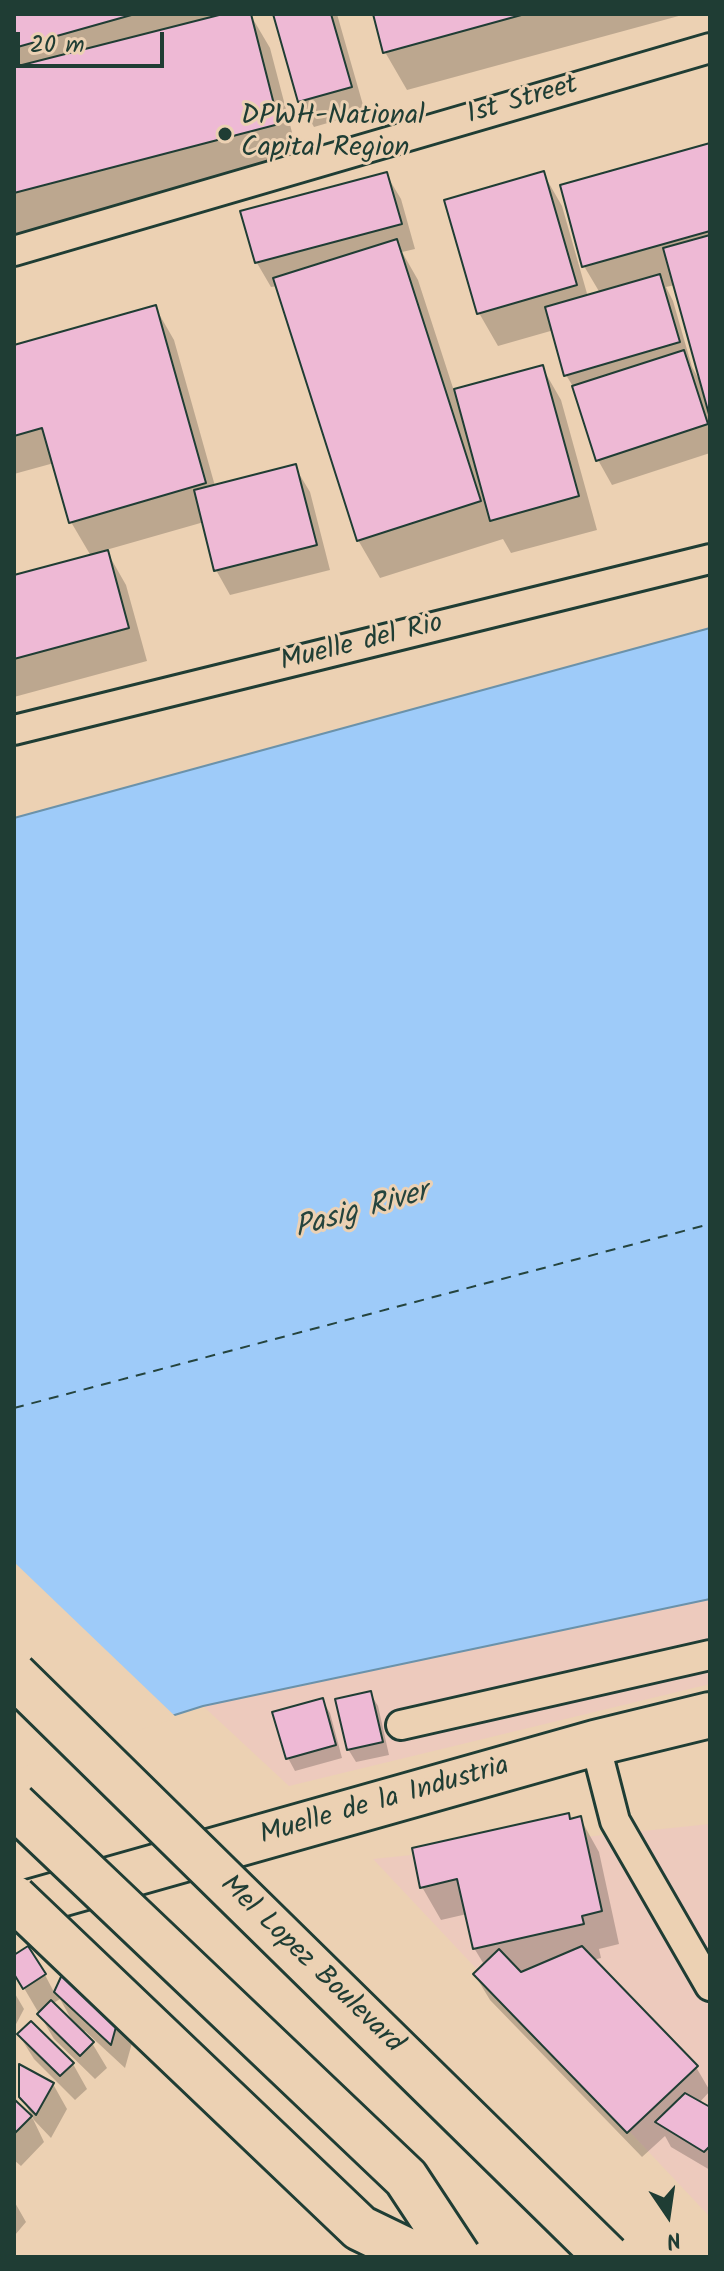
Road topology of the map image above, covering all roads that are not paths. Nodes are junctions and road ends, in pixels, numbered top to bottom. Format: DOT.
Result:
graph roads {
  1 [pos="710,48"];
  2 [pos="14,251"];
  3 [pos="710,559"];
  4 [pos="14,730"];
  5 [pos="710,1655"];
  6 [pos="14,1675"];
  7 [pos="710,1715"];
  8 [pos="401,1725"];
  9 [pos="595,1743"];
  10 [pos="14,1805"];
  11 [pos="14,1898"];
  12 [pos="14,1907"];
  13 [pos="710,1986"];
  14 [pos="420,2257"];
  15 [pos="458,2257"];
  16 [pos="607,2257"];
  1 -- 2 [label="lane, 1st Street"];
  3 -- 4 [label="lane, Muelle del Rio"];
  5 -- 8 [label="lane"];
  6 -- 16 [label="main road, Mel Lopez Boulevard, bridge"];
  7 -- 9 [label="main road, Muelle de la Industria"];
  9 -- 12 [label="main road, Muelle de la Industria"];
  9 -- 13 [label="lane"];
  10 -- 15 [label="main road, bridge"];
  11 -- 14 [label="main road, bridge"];
}
